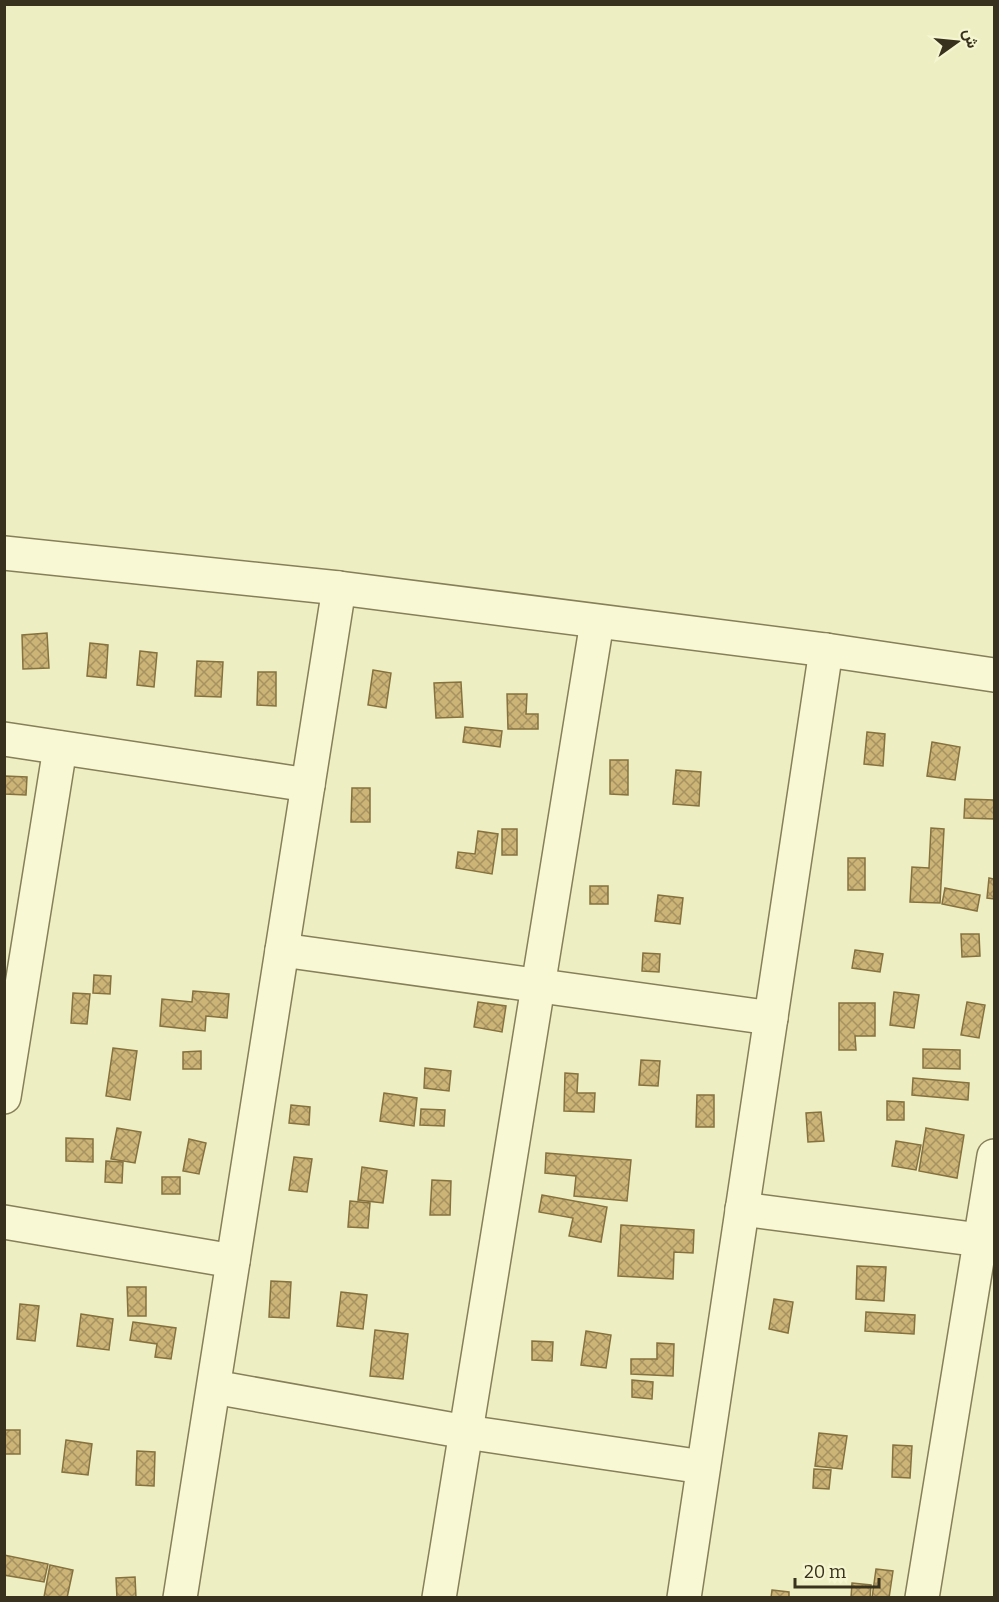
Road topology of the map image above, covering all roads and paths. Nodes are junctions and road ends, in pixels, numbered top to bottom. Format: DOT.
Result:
graph roads {
  1 [pos="4,553"];
  2 [pos="339,588"];
  3 [pos="597,622"];
  4 [pos="826,650"];
  5 [pos="994,675"];
  6 [pos="4,740"];
  7 [pos="60,748"];
  8 [pos="308,784"];
  9 [pos="282,950"];
  10 [pos="538,986"];
  11 [pos="771,1018"];
  12 [pos="4,1097"];
  13 [pos="994,1156"];
  14 [pos="742,1209"];
  15 [pos="4,1222"];
  16 [pos="980,1240"];
  17 [pos="233,1261"];
  18 [pos="214,1387"];
  19 [pos="466,1432"];
  20 [pos="704,1467"];
  21 [pos="180,1598"];
  22 [pos="439,1598"];
  23 [pos="684,1598"];
  24 [pos="922,1598"];
  1 -- 2 [label="street"];
  2 -- 3 [label="street"];
  2 -- 8 [label="street"];
  3 -- 4 [label="street"];
  3 -- 10 [label="street"];
  4 -- 5 [label="street"];
  4 -- 11 [label="street"];
  6 -- 7 [label="street"];
  7 -- 8 [label="street"];
  7 -- 12 [label="street"];
  8 -- 9 [label="street"];
  9 -- 10 [label="street"];
  9 -- 17 [label="street"];
  10 -- 11 [label="street"];
  10 -- 19 [label="street"];
  11 -- 14 [label="street"];
  13 -- 16 [label="street"];
  14 -- 16 [label="street"];
  14 -- 20 [label="street"];
  15 -- 17 [label="street"];
  16 -- 24 [label="street"];
  17 -- 18 [label="street"];
  18 -- 19 [label="street"];
  18 -- 21 [label="street"];
  19 -- 20 [label="street"];
  19 -- 22 [label="street"];
  20 -- 23 [label="street"];
}
